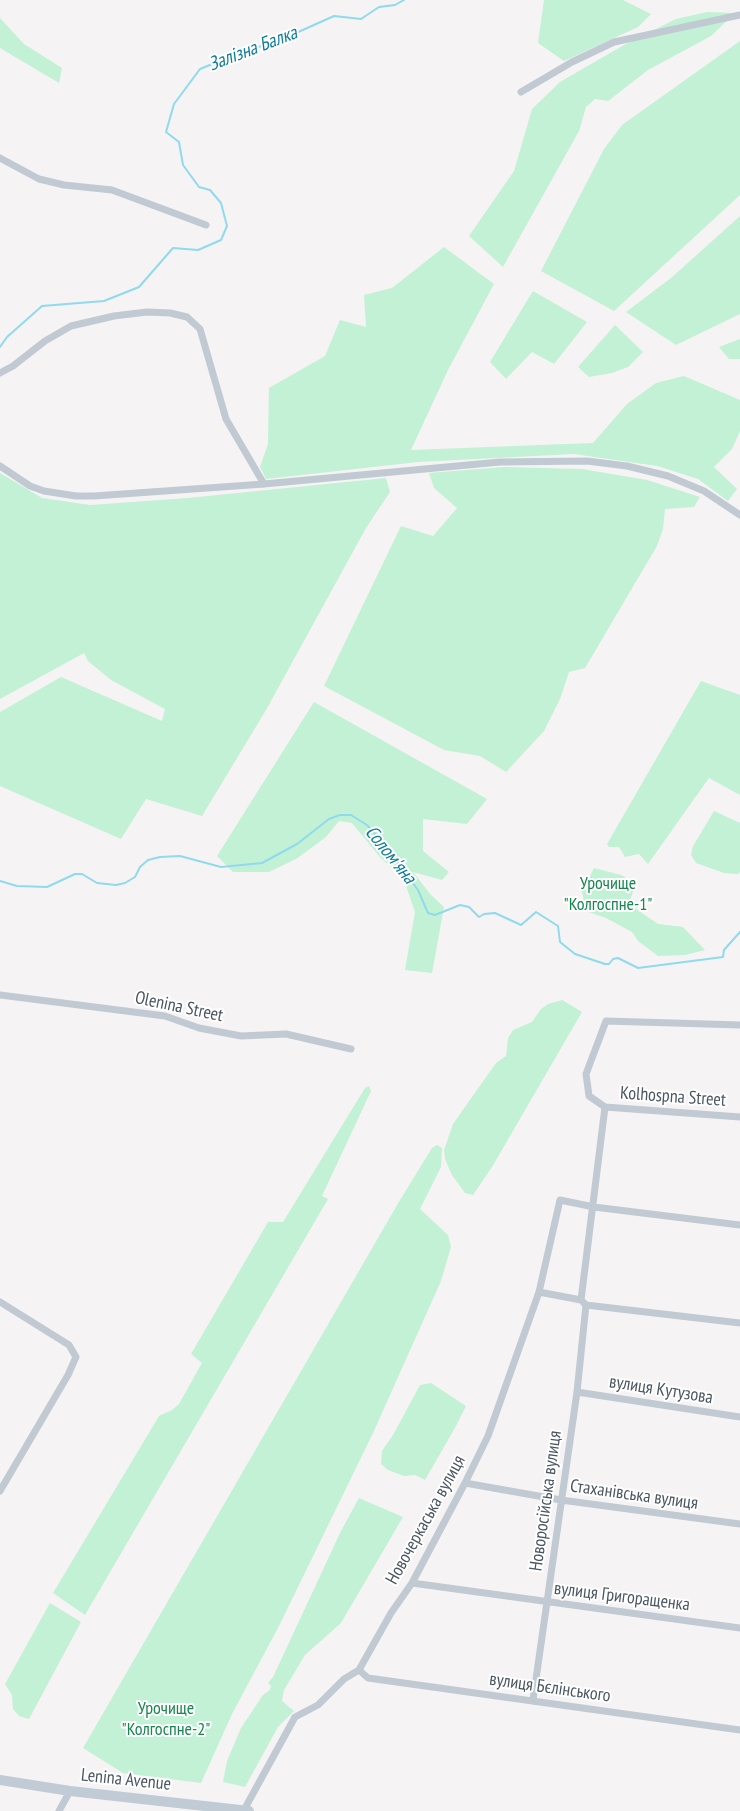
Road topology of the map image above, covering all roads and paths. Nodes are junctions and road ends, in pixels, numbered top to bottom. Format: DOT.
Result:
graph roads {
  1 [pos="740,15"];
  2 [pos="521,92"];
  3 [pos="0,158"];
  4 [pos="206,225"];
  5 [pos="0,373"];
  6 [pos="0,466"];
  7 [pos="264,484"];
  8 [pos="740,515"];
  9 [pos="0,995"];
  10 [pos="740,1025"];
  11 [pos="351,1049"];
  12 [pos="605,1107"];
  13 [pos="740,1117"];
  14 [pos="594,1207"];
  15 [pos="740,1224"];
  16 [pos="539,1292"];
  17 [pos="580,1300"];
  18 [pos="0,1302"];
  19 [pos="586,1305"];
  20 [pos="740,1323"];
  21 [pos="577,1392"];
  22 [pos="740,1417"];
  23 [pos="466,1483"];
  24 [pos="0,1491"];
  25 [pos="561,1500"];
  26 [pos="740,1524"];
  27 [pos="412,1583"];
  28 [pos="547,1603"];
  29 [pos="740,1628"];
  30 [pos="359,1670"];
  31 [pos="533,1700"];
  32 [pos="740,1730"];
  33 [pos="0,1780"];
  34 [pos="70,1790"];
  35 [pos="59,1811"];
  36 [pos="246,1811"];
  1 -- 2 [label="street"];
  3 -- 4 [label="street"];
  5 -- 7 [label="street"];
  6 -- 7 [label="street"];
  7 -- 8 [label="street"];
  9 -- 11 [label="street, Olenina Street"];
  10 -- 12 [label="street"];
  12 -- 13 [label="street, Kolhospna Street"];
  12 -- 14 [label="street"];
  14 -- 15 [label="street"];
  14 -- 16 [label="street, Новочеркаська вулиця"];
  14 -- 17 [label="street"];
  16 -- 17 [label="street"];
  16 -- 23 [label="street, Новочеркаська вулиця"];
  17 -- 19 [label="street"];
  18 -- 24 [label="street"];
  19 -- 20 [label="street"];
  19 -- 21 [label="street, Новоросійська вулиця"];
  21 -- 22 [label="street, вулиця Кутузова"];
  21 -- 25 [label="street, Новоросійська вулиця"];
  23 -- 25 [label="street, Стаханівська вулиця"];
  23 -- 27 [label="street, Новочеркаська вулиця"];
  25 -- 26 [label="street, Стаханівська вулиця"];
  25 -- 28 [label="street, Новоросійська вулиця"];
  27 -- 28 [label="street, вулиця Григоращенка"];
  27 -- 30 [label="street, Новочеркаська вулиця"];
  28 -- 29 [label="street, вулиця Григоращенка"];
  28 -- 31 [label="street, Новоросійська вулиця"];
  30 -- 31 [label="street, вулиця Бєлінського"];
  30 -- 36 [label="street, Новочеркаська вулиця"];
  31 -- 32 [label="street, вулиця Бєлінського"];
  33 -- 34 [label="main road, Lenina Avenue"];
  34 -- 35 [label="street"];
  34 -- 36 [label="main road, Lenina Avenue"];
}
